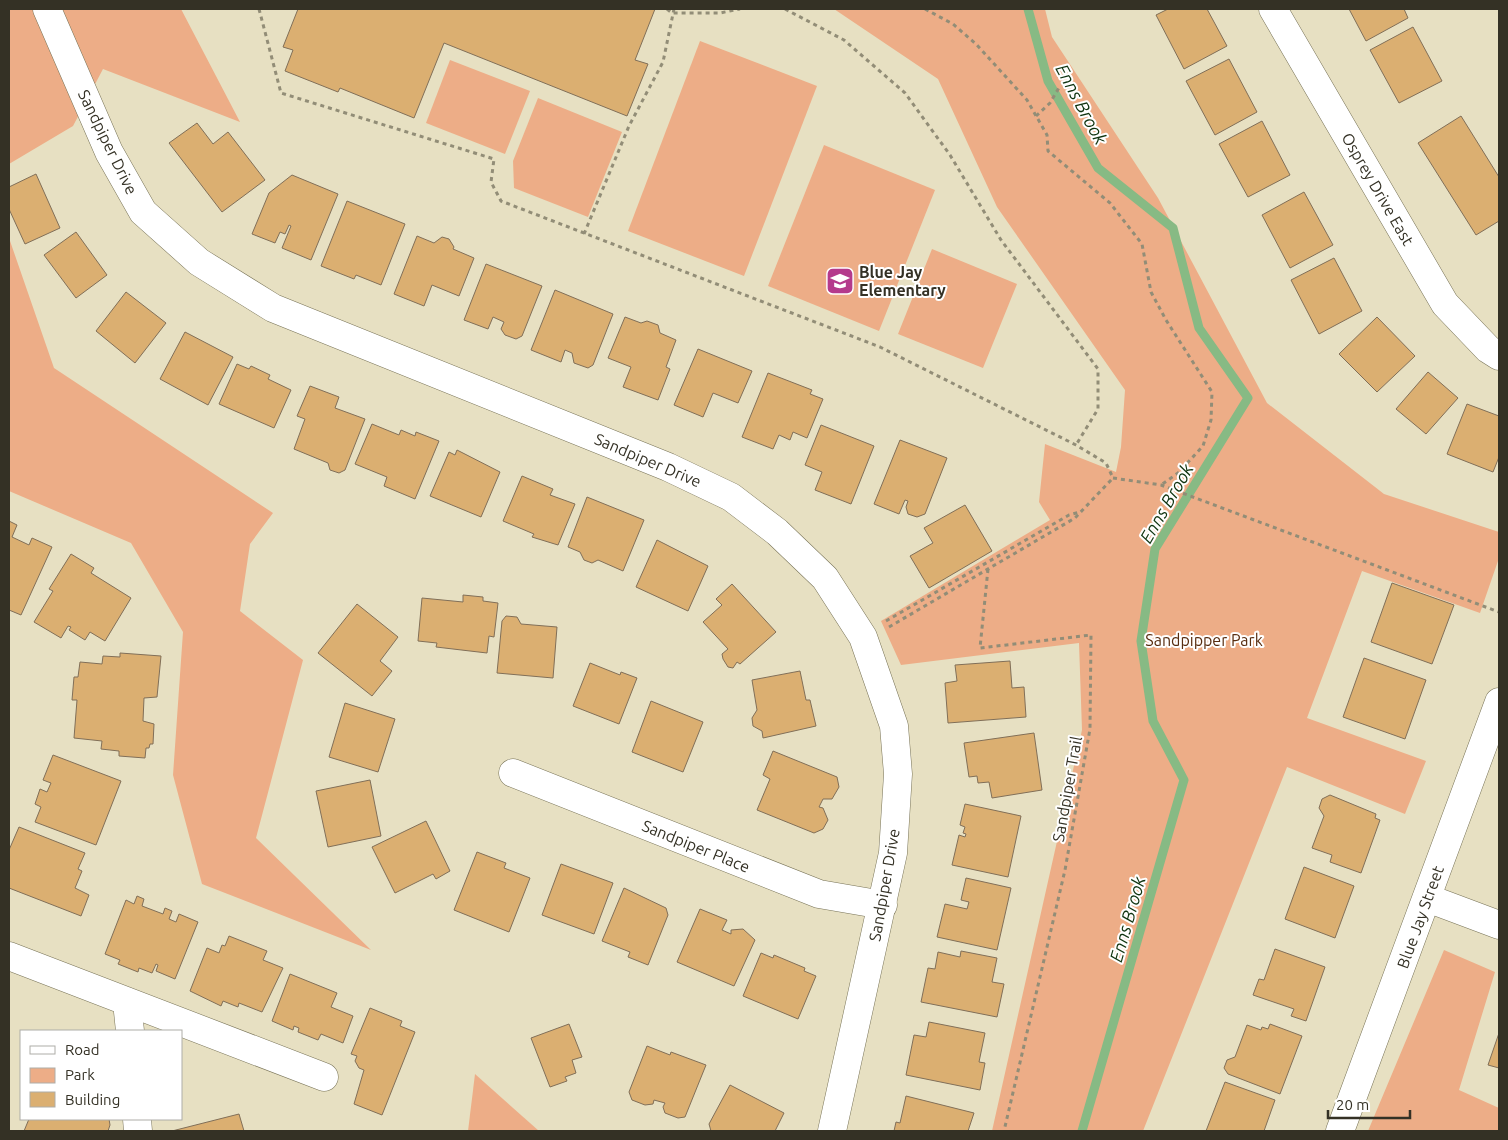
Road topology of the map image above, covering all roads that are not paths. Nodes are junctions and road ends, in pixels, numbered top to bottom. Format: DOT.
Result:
graph roads {
  1 [pos="47,9"];
  2 [pos="1273,9"];
  3 [pos="1499,356"];
  4 [pos="1499,702"];
  5 [pos="513,774"];
  6 [pos="1426,898"];
  7 [pos="883,906"];
  8 [pos="1499,925"];
  9 [pos="9,956"];
  10 [pos="127,1002"];
  11 [pos="130,1030"];
  12 [pos="324,1077"];
  13 [pos="832,1131"];
  14 [pos="1340,1131"];
  1 -- 7 [label="street, Sandpiper Drive"];
  2 -- 3 [label="street, Osprey Drive East"];
  4 -- 6 [label="street, Blue Jay Street"];
  5 -- 7 [label="street, Sandpiper Place"];
  6 -- 8 [label="street"];
  6 -- 14 [label="street, Blue Jay Street"];
  7 -- 13 [label="street, Sandpiper Drive"];
  9 -- 10 [label="street"];
  10 -- 11 [label="street"];
  10 -- 12 [label="street"];
}
